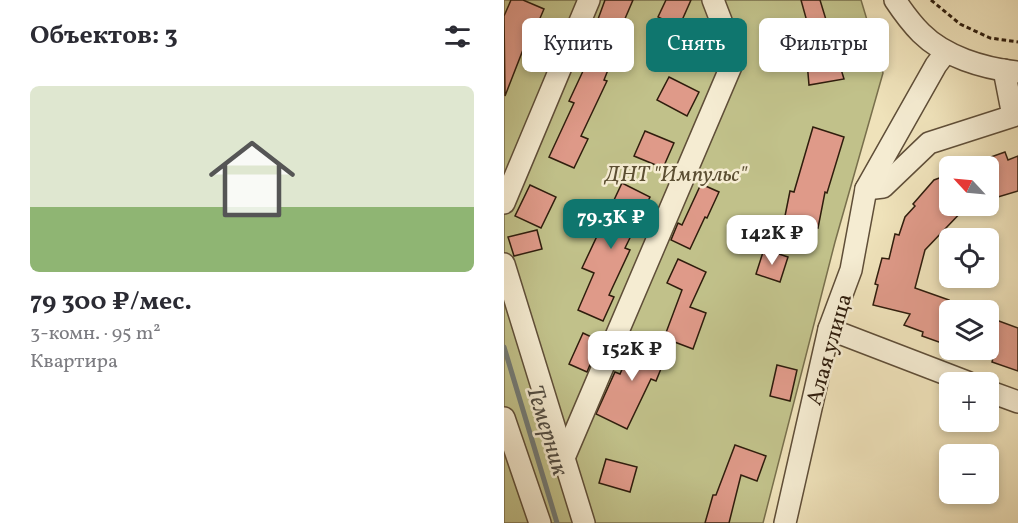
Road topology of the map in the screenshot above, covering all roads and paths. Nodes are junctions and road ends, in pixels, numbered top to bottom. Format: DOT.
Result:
graph roads {
  1 [pos="589,0"];
  2 [pos="713,0"];
  3 [pos="895,0"];
  4 [pos="931,0"];
  5 [pos="1018,42"];
  6 [pos="946,52"];
  7 [pos="1011,71"];
  8 [pos="1015,118"];
  9 [pos="866,189"];
  10 [pos="504,203"];
  11 [pos="504,264"];
  12 [pos="829,329"];
  13 [pos="941,372"];
  14 [pos="999,395"];
  15 [pos="1018,402"];
  16 [pos="504,418"];
  17 [pos="564,458"];
  18 [pos="540,523"];
  19 [pos="584,523"];
  20 [pos="785,523"];
  1 -- 10 [label="street"];
  2 -- 17 [label="street"];
  3 -- 6 [label="street"];
  4 -- 5 [label="path"];
  6 -- 7 [label="street"];
  6 -- 9 [label="street, Алая улица"];
  7 -- 8 [label="street"];
  8 -- 9 [label="street"];
  9 -- 12 [label="street, Алая улица"];
  11 -- 17 [label="street"];
  12 -- 13 [label="street"];
  12 -- 20 [label="street, Алая улица"];
  14 -- 15 [label="street"];
  16 -- 18 [label="street"];
  17 -- 19 [label="street"];
}
